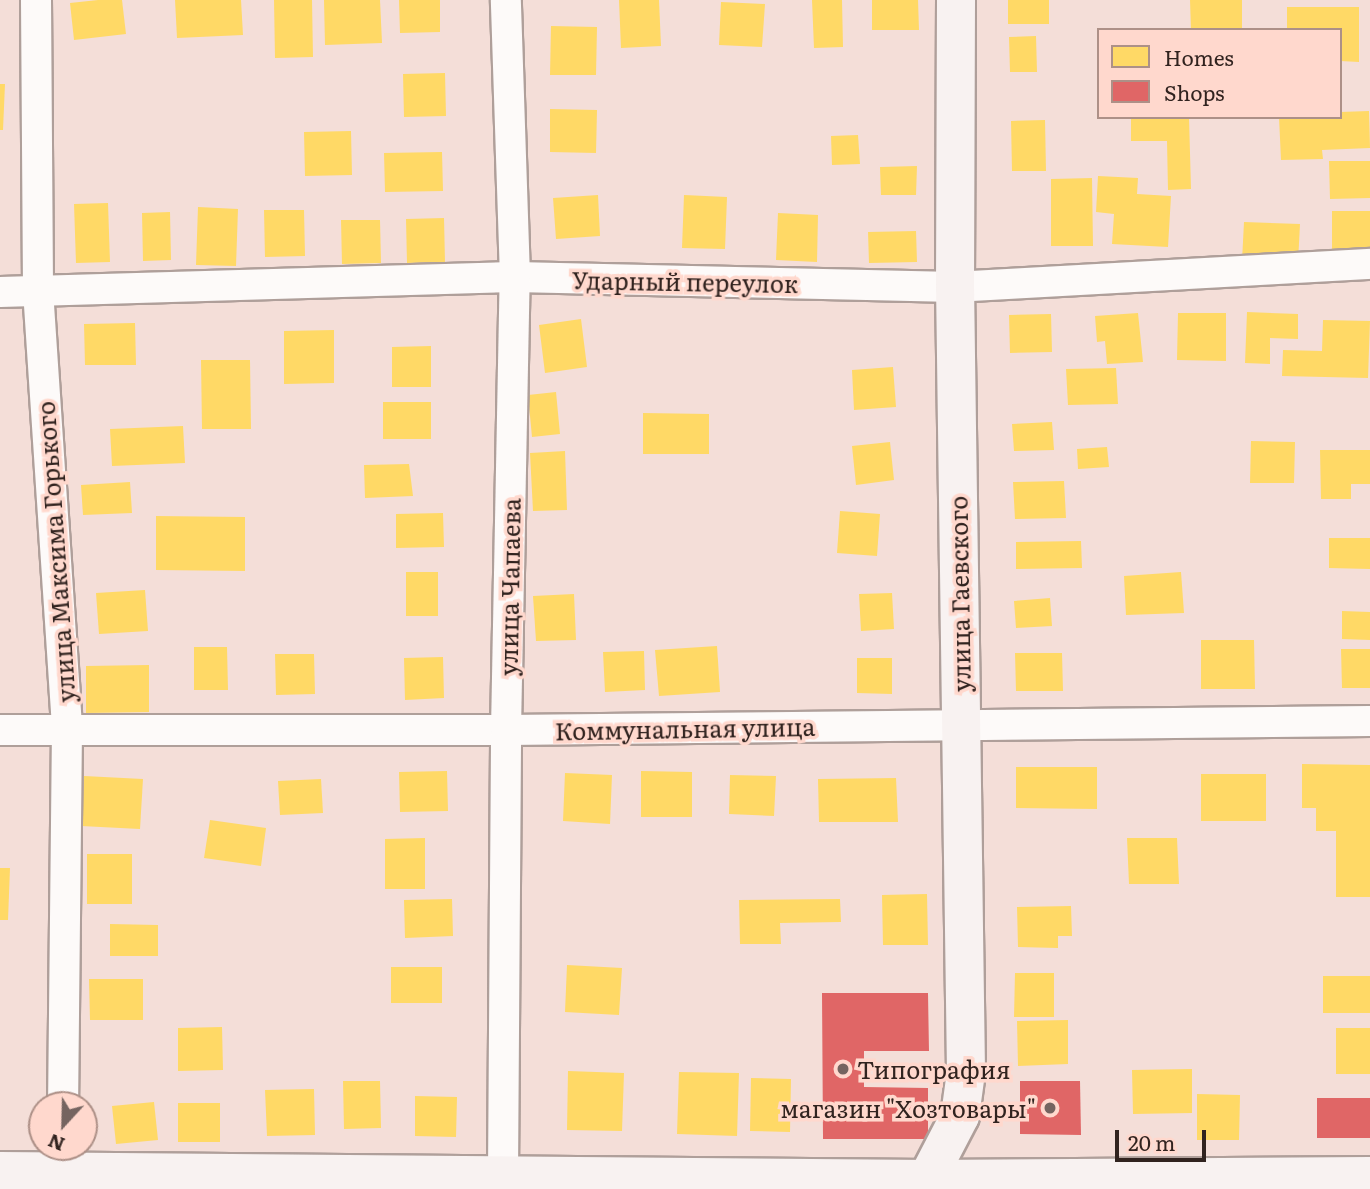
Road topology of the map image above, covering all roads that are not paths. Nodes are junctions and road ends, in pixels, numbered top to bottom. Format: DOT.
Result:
graph roads {
  1 [pos="36,0"];
  2 [pos="506,0"];
  3 [pos="956,0"];
  4 [pos="1370,264"];
  5 [pos="515,276"];
  6 [pos="954,287"];
  7 [pos="38,290"];
  8 [pos="0,292"];
  9 [pos="1370,721"];
  10 [pos="961,724"];
  11 [pos="67,728"];
  12 [pos="0,730"];
  13 [pos="506,730"];
  14 [pos="62,1091"];
  15 [pos="62,1168"];
  16 [pos="0,1171"];
  17 [pos="503,1174"];
  18 [pos="1370,1176"];
  19 [pos="925,1184"];
  1 -- 7 [label="street, улица Максима Горького"];
  2 -- 5 [label="street, улица Чапаева"];
  3 -- 6 [label="main road, улица Гаевского"];
  4 -- 6 [label="street, Ударный переулок"];
  5 -- 6 [label="street, Ударный переулок"];
  5 -- 7 [label="street, Ударный переулок"];
  5 -- 13 [label="street, улица Чапаева"];
  6 -- 10 [label="main road, улица Гаевского"];
  7 -- 8 [label="street, Ударный переулок"];
  7 -- 11 [label="street, улица Максима Горького"];
  9 -- 10 [label="street, Коммунальная улица"];
  10 -- 13 [label="street, Коммунальная улица"];
  10 -- 19 [label="main road, улица Гаевского"];
  11 -- 12 [label="street, Коммунальная улица"];
  11 -- 13 [label="street, Коммунальная улица"];
  11 -- 14 [label="street, улица Максима Горького"];
  13 -- 17 [label="street, улица Чапаева"];
  15 -- 16 [label="main road"];
  15 -- 17 [label="main road"];
  17 -- 19 [label="main road"];
  18 -- 19 [label="main road"];
}
